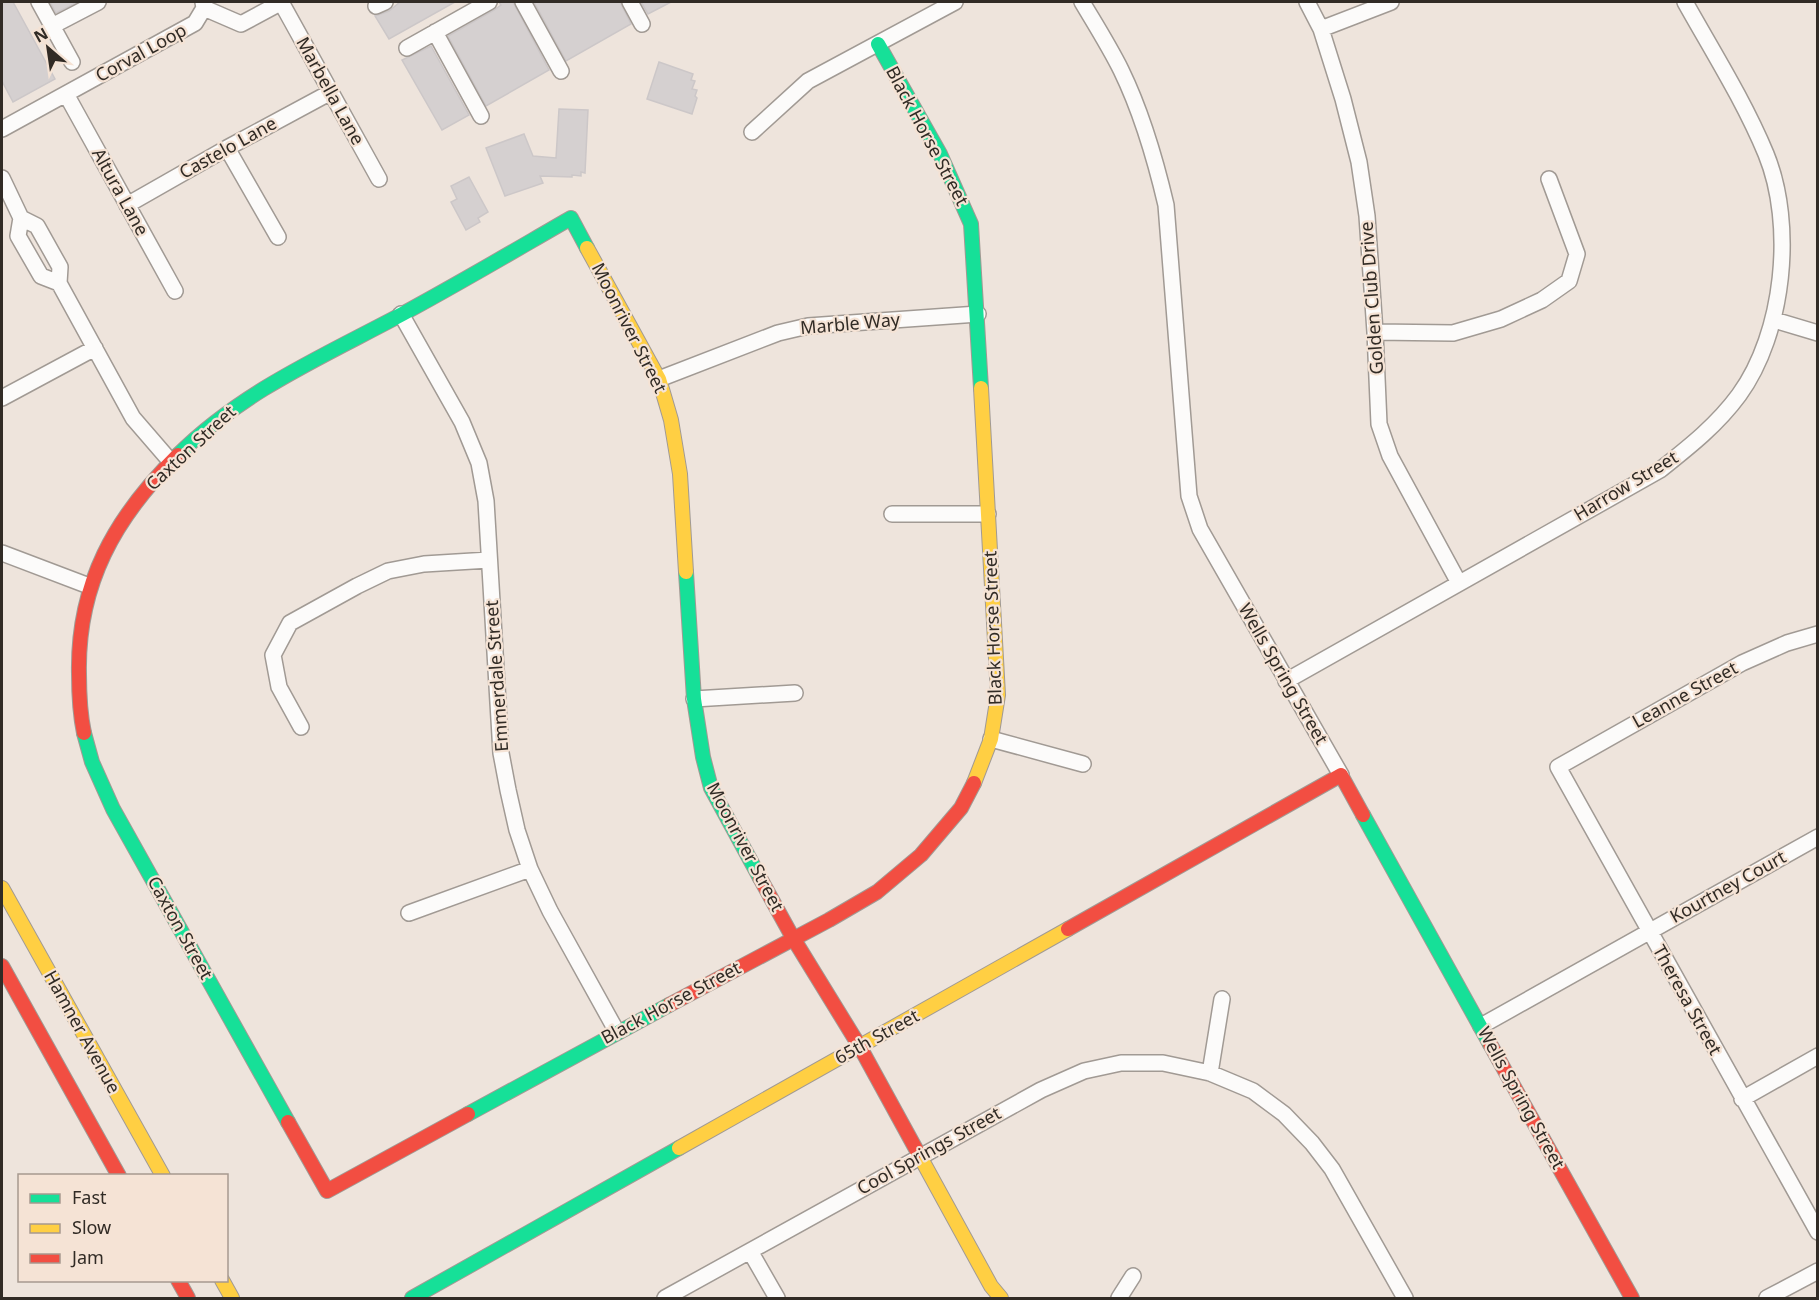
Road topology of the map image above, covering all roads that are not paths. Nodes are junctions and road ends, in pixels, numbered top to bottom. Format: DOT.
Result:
graph roads {
  1 [pos="39,2"];
  2 [pos="98,2"];
  3 [pos="282,2"];
  4 [pos="522,2"];
  5 [pos="630,2"];
  6 [pos="955,2"];
  7 [pos="1082,2"];
  8 [pos="1307,2"];
  9 [pos="1391,2"];
  10 [pos="1685,2"];
  11 [pos="483,3"];
  12 [pos="204,5"];
  13 [pos="642,24"];
  14 [pos="52,26"];
  15 [pos="1321,29"];
  16 [pos="435,32"];
  17 [pos="878,44"];
  18 [pos="407,48"];
  19 [pos="72,62"];
  20 [pos="561,71"];
  21 [pos="331,92"];
  22 [pos="66,94"];
  23 [pos="481,116"];
  24 [pos="2,129"];
  25 [pos="752,132"];
  26 [pos="227,148"];
  27 [pos="2,178"];
  28 [pos="1550,178"];
  29 [pos="379,179"];
  30 [pos="127,205"];
  31 [pos="21,218"];
  32 [pos="571,218"];
  33 [pos="278,237"];
  34 [pos="47,243"];
  35 [pos="28,254"];
  36 [pos="59,284"];
  37 [pos="175,291"];
  38 [pos="401,314"];
  39 [pos="978,314"];
  40 [pos="1774,320"];
  41 [pos="1376,332"];
  42 [pos="1818,333"];
  43 [pos="94,348"];
  44 [pos="659,380"];
  45 [pos="2,398"];
  46 [pos="171,462"];
  47 [pos="892,514"];
  48 [pos="988,514"];
  49 [pos="2,552"];
  50 [pos="489,560"];
  51 [pos="1458,583"];
  52 [pos="89,586"];
  53 [pos="1818,634"];
  54 [pos="1286,681"];
  55 [pos="795,693"];
  56 [pos="694,699"];
  57 [pos="301,727"];
  58 [pos="991,739"];
  59 [pos="1083,764"];
  60 [pos="1557,767"];
  61 [pos="1341,775"];
  62 [pos="1818,837"];
  63 [pos="530,869"];
  64 [pos="2,888"];
  65 [pos="409,913"];
  66 [pos="1648,932"];
  67 [pos="793,938"];
  68 [pos="2,966"];
  69 [pos="1222,999"];
  70 [pos="1481,1026"];
  71 [pos="617,1032"];
  72 [pos="860,1047"];
  73 [pos="1818,1056"];
  74 [pos="1210,1073"];
  75 [pos="1742,1099"];
  76 [pos="921,1156"];
  77 [pos="118,1174"];
  78 [pos="162,1174"];
  79 [pos="327,1191"];
  80 [pos="1818,1232"];
  81 [pos="750,1251"];
  82 [pos="1818,1271"];
  83 [pos="1133,1276"];
  84 [pos="179,1282"];
  85 [pos="223,1282"];
  86 [pos="188,1299"];
  87 [pos="232,1299"];
  88 [pos="412,1299"];
  89 [pos="665,1299"];
  90 [pos="777,1299"];
  91 [pos="1001,1299"];
  92 [pos="1119,1299"];
  93 [pos="1405,1299"];
  94 [pos="1632,1299"];
  95 [pos="1767,1299"];
  1 -- 14 [label="street"];
  2 -- 14 [label="street"];
  3 -- 12 [label="street"];
  3 -- 21 [label="street, Marbella Lane"];
  4 -- 20 [label="street"];
  5 -- 13 [label="street"];
  6 -- 17 [label="street"];
  7 -- 54 [label="street, Wells Spring Street"];
  8 -- 15 [label="street, Golden Club Drive"];
  9 -- 15 [label="street"];
  10 -- 40 [label="street, Harrow Street"];
  11 -- 16 [label="street"];
  12 -- 22 [label="street, Corval Loop"];
  14 -- 19 [label="street"];
  15 -- 41 [label="street, Golden Club Drive"];
  16 -- 18 [label="street"];
  16 -- 23 [label="street"];
  17 -- 25 [label="street"];
  17 -- 39 [label="street, Black Horse Street"];
  21 -- 26 [label="street, Castelo Lane"];
  21 -- 29 [label="street, Marbella Lane"];
  22 -- 24 [label="street, Corval Loop"];
  22 -- 30 [label="street, Altura Lane"];
  26 -- 30 [label="street, Castelo Lane"];
  26 -- 33 [label="street"];
  27 -- 31 [label="street"];
  28 -- 41 [label="street"];
  30 -- 37 [label="street, Altura Lane"];
  31 -- 34 [label="street"];
  31 -- 35 [label="street"];
  32 -- 38 [label="street, Caxton Street"];
  32 -- 44 [label="street, Moonriver Street"];
  34 -- 35 [label="street"];
  34 -- 36 [label="street"];
  35 -- 36 [label="street"];
  36 -- 43 [label="street"];
  38 -- 46 [label="street, Caxton Street"];
  38 -- 50 [label="street, Emmerdale Street"];
  39 -- 44 [label="street, Marble Way"];
  39 -- 48 [label="street, Black Horse Street"];
  40 -- 42 [label="street"];
  40 -- 51 [label="street, Harrow Street"];
  41 -- 51 [label="street, Golden Club Drive"];
  43 -- 45 [label="street"];
  43 -- 46 [label="street"];
  44 -- 56 [label="street, Moonriver Street"];
  46 -- 52 [label="street, Caxton Street"];
  47 -- 48 [label="street"];
  48 -- 58 [label="street, Black Horse Street"];
  49 -- 52 [label="street"];
  50 -- 57 [label="street"];
  50 -- 63 [label="street, Emmerdale Street"];
  51 -- 54 [label="street, Harrow Street"];
  52 -- 79 [label="street, Caxton Street"];
  53 -- 60 [label="street, Leanne Street"];
  54 -- 61 [label="street, Wells Spring Street"];
  55 -- 56 [label="street"];
  56 -- 67 [label="street, Moonriver Street"];
  58 -- 59 [label="street"];
  58 -- 67 [label="street, Black Horse Street"];
  60 -- 66 [label="street, Theresa Street"];
  61 -- 70 [label="street, Wells Spring Street"];
  61 -- 72 [label="street, 65th Street"];
  62 -- 66 [label="street, Kourtney Court"];
  63 -- 65 [label="street"];
  63 -- 71 [label="street, Emmerdale Street"];
  64 -- 78 [label="street, Hamner Avenue"];
  66 -- 70 [label="street, Kourtney Court"];
  66 -- 75 [label="street, Theresa Street"];
  67 -- 71 [label="street, Black Horse Street"];
  67 -- 72 [label="street, Moonriver Street"];
  68 -- 77 [label="street, Hamner Avenue"];
  69 -- 74 [label="street"];
  70 -- 94 [label="street, Wells Spring Street"];
  71 -- 79 [label="street, Black Horse Street"];
  72 -- 76 [label="street, Moonriver Street"];
  72 -- 88 [label="street, 65th Street"];
  73 -- 75 [label="street"];
  74 -- 76 [label="street, Cool Springs Street"];
  74 -- 93 [label="street, Cool Springs Street"];
  75 -- 80 [label="street, Theresa Street"];
  76 -- 81 [label="street, Cool Springs Street"];
  76 -- 91 [label="street, Moonriver Street"];
  81 -- 89 [label="street, Cool Springs Street"];
  81 -- 90 [label="street"];
  82 -- 95 [label="street"];
  83 -- 92 [label="street"];
  84 -- 86 [label="street"];
  85 -- 87 [label="street"];
}
